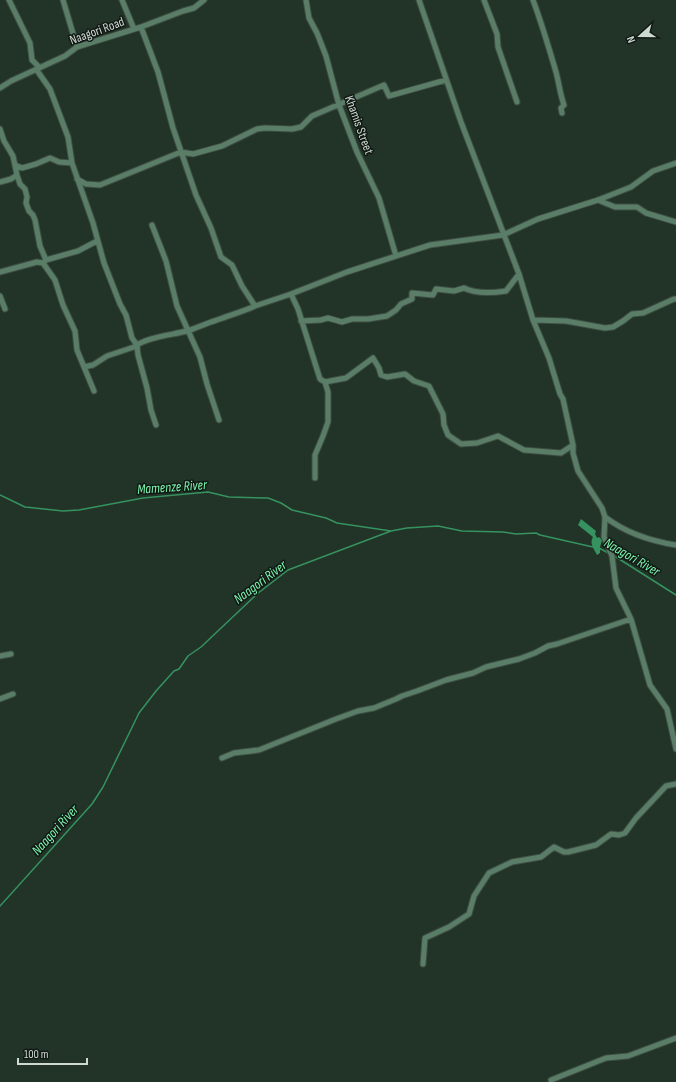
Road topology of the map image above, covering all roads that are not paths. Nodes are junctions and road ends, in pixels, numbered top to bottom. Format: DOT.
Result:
graph roads {
  1 [pos="9,0"];
  2 [pos="63,0"];
  3 [pos="122,0"];
  4 [pos="204,0"];
  5 [pos="306,0"];
  6 [pos="419,0"];
  7 [pos="484,0"];
  8 [pos="533,0"];
  9 [pos="141,27"];
  10 [pos="134,29"];
  11 [pos="77,47"];
  12 [pos="38,68"];
  13 [pos="446,80"];
  14 [pos="0,88"];
  15 [pos="517,102"];
  16 [pos="339,105"];
  17 [pos="562,113"];
  18 [pos="0,129"];
  19 [pos="182,152"];
  20 [pos="72,163"];
  21 [pos="676,163"];
  22 [pos="15,165"];
  23 [pos="17,174"];
  24 [pos="78,179"];
  25 [pos="0,182"];
  26 [pos="598,200"];
  27 [pos="676,222"];
  28 [pos="152,225"];
  29 [pos="503,235"];
  30 [pos="98,241"];
  31 [pos="396,256"];
  32 [pos="44,262"];
  33 [pos="0,272"];
  34 [pos="519,274"];
  35 [pos="291,294"];
  36 [pos="0,296"];
  37 [pos="676,299"];
  38 [pos="255,306"];
  39 [pos="6,309"];
  40 [pos="533,320"];
  41 [pos="301,321"];
  42 [pos="188,331"];
  43 [pos="137,344"];
  44 [pos="84,367"];
  45 [pos="325,382"];
  46 [pos="94,391"];
  47 [pos="219,420"];
  48 [pos="156,425"];
  49 [pos="573,445"];
  50 [pos="315,478"];
  51 [pos="605,517"];
  52 [pos="676,545"];
  53 [pos="630,619"];
  54 [pos="11,654"];
  55 [pos="0,656"];
  56 [pos="13,694"];
  57 [pos="0,699"];
  58 [pos="676,749"];
  59 [pos="222,758"];
  60 [pos="676,784"];
  61 [pos="423,964"];
  62 [pos="676,1038"];
  63 [pos="551,1080"];
  1 -- 12 [label="street"];
  2 -- 11 [label="street"];
  3 -- 10 [label="street"];
  4 -- 9 [label="street, Naagori Road"];
  5 -- 16 [label="street, Khamis Street"];
  6 -- 13 [label="street"];
  7 -- 15 [label="street"];
  8 -- 17 [label="street"];
  9 -- 10 [label="street, Naagori Road"];
  9 -- 19 [label="street"];
  10 -- 11 [label="street, Naagori Road"];
  11 -- 12 [label="street, Naagori Road"];
  12 -- 14 [label="street, Naagori Road"];
  12 -- 20 [label="street"];
  13 -- 16 [label="street"];
  13 -- 29 [label="street"];
  16 -- 19 [label="street"];
  16 -- 31 [label="street, Khamis Street"];
  18 -- 22 [label="street"];
  19 -- 24 [label="street"];
  19 -- 38 [label="street"];
  20 -- 22 [label="street"];
  20 -- 24 [label="street"];
  21 -- 26 [label="street"];
  22 -- 23 [label="street"];
  23 -- 25 [label="street"];
  23 -- 32 [label="street"];
  24 -- 30 [label="street"];
  26 -- 27 [label="street"];
  26 -- 29 [label="street"];
  28 -- 42 [label="street"];
  29 -- 31 [label="street"];
  29 -- 34 [label="street"];
  30 -- 32 [label="street"];
  30 -- 43 [label="street"];
  31 -- 35 [label="street"];
  32 -- 33 [label="street"];
  32 -- 44 [label="street"];
  34 -- 40 [label="street"];
  34 -- 41 [label="street"];
  35 -- 38 [label="street"];
  35 -- 41 [label="street"];
  36 -- 39 [label="street"];
  37 -- 40 [label="street"];
  38 -- 42 [label="street"];
  40 -- 49 [label="street"];
  41 -- 45 [label="street"];
  42 -- 43 [label="street"];
  42 -- 47 [label="street"];
  43 -- 44 [label="street"];
  43 -- 48 [label="street"];
  44 -- 46 [label="street"];
  45 -- 49 [label="street"];
  45 -- 50 [label="street"];
  49 -- 51 [label="street"];
  51 -- 52 [label="street"];
  51 -- 53 [label="street"];
  53 -- 58 [label="street"];
  53 -- 59 [label="street"];
  54 -- 55 [label="street"];
  56 -- 57 [label="street"];
  60 -- 61 [label="street"];
  62 -- 63 [label="street"];
}
